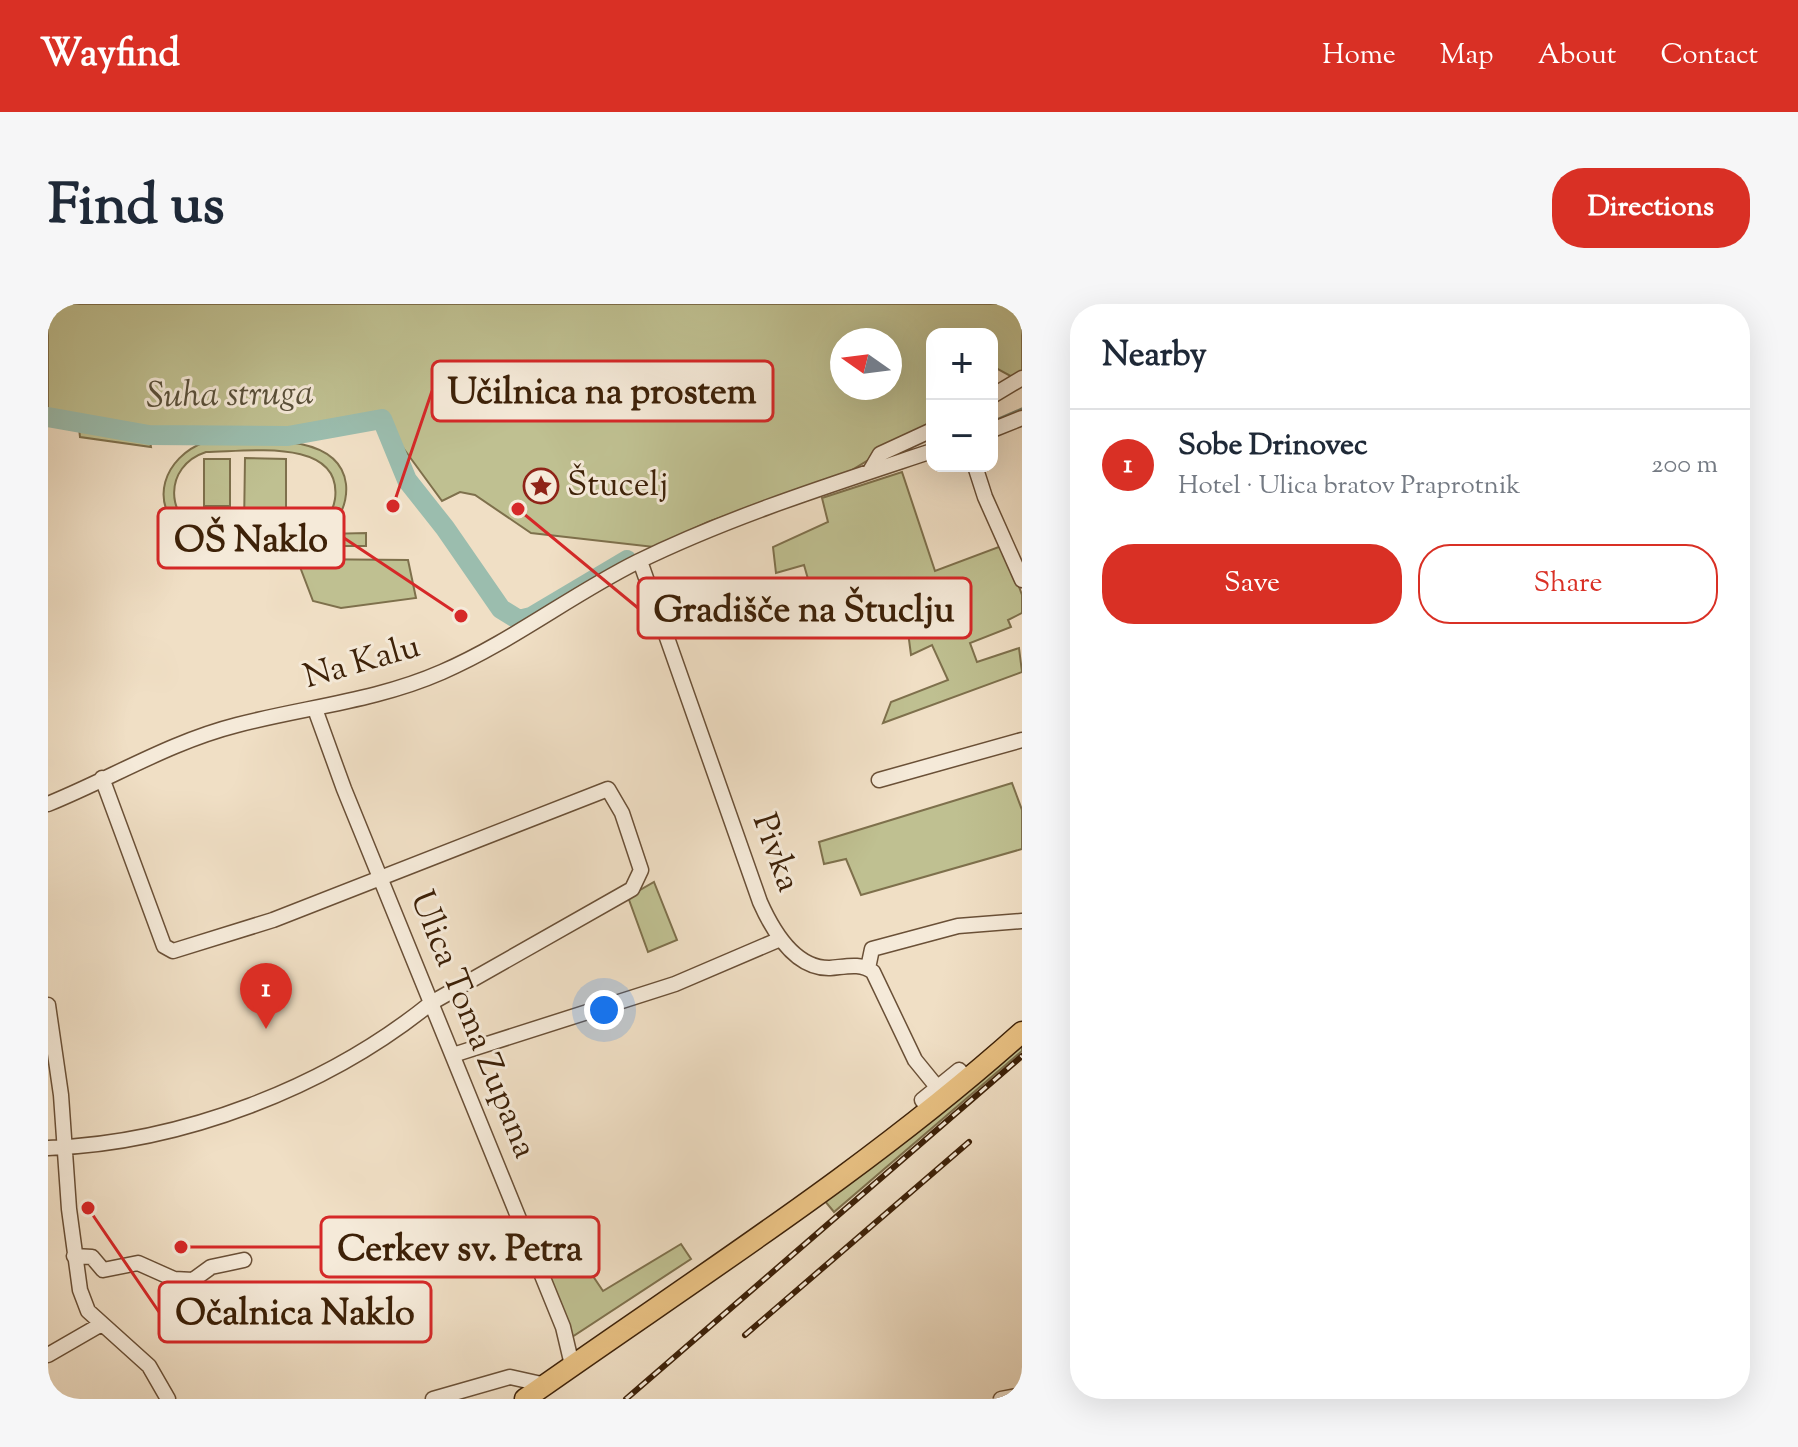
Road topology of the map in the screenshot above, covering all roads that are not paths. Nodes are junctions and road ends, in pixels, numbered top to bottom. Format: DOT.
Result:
graph roads {
  1 [pos="1022,378"];
  2 [pos="998,392"];
  3 [pos="1022,418"];
  4 [pos="998,428"];
  5 [pos="926,433"];
  6 [pos="926,453"];
  7 [pos="870,471"];
  8 [pos="977,472"];
  9 [pos="640,561"];
  10 [pos="1022,580"];
  11 [pos="602,581"];
  12 [pos="647,584"];
  13 [pos="315,709"];
  14 [pos="1022,740"];
  15 [pos="102,778"];
  16 [pos="879,780"];
  17 [pos="63,798"];
  18 [pos="48,804"];
  19 [pos="48,813"];
  20 [pos="381,879"];
  21 [pos="1022,921"];
  22 [pos="778,940"];
  23 [pos="868,968"];
  24 [pos="431,1003"];
  25 [pos="48,1005"];
  26 [pos="1022,1032"];
  27 [pos="453,1055"];
  28 [pos="963,1075"];
  29 [pos="937,1087"];
  30 [pos="926,1106"];
  31 [pos="66,1147"];
  32 [pos="48,1148"];
  33 [pos="74,1256"];
  34 [pos="244,1260"];
  35 [pos="100,1325"];
  36 [pos="48,1355"];
  37 [pos="572,1365"];
  38 [pos="534,1394"];
  39 [pos="1022,1395"];
  40 [pos="168,1399"];
  41 [pos="433,1399"];
  42 [pos="1001,1399"];
  1 -- 2 [label="street"];
  3 -- 4 [label="street"];
  5 -- 7 [label="street"];
  6 -- 7 [label="street, Na Kalu"];
  7 -- 9 [label="street, Na Kalu"];
  8 -- 10 [label="street"];
  9 -- 11 [label="street, Na Kalu"];
  9 -- 12 [label="street, Pivka"];
  11 -- 12 [label="street"];
  11 -- 13 [label="street, Na Kalu"];
  12 -- 22 [label="street, Pivka"];
  13 -- 15 [label="street, Na Kalu"];
  13 -- 20 [label="street, Ulica Toma Zupana"];
  14 -- 16 [label="street"];
  15 -- 17 [label="street, Na Kalu"];
  15 -- 20 [label="street"];
  17 -- 18 [label="street"];
  17 -- 19 [label="street"];
  20 -- 24 [label="street, Ulica Toma Zupana"];
  20 -- 24 [label="street"];
  21 -- 23 [label="street"];
  22 -- 23 [label="street, Pivka"];
  22 -- 27 [label="street"];
  23 -- 29 [label="street"];
  24 -- 27 [label="street, Ulica Toma Zupana"];
  24 -- 31 [label="street"];
  25 -- 31 [label="street"];
  26 -- 28 [label="main road"];
  27 -- 37 [label="street, Ulica Toma Zupana"];
  28 -- 29 [label="street"];
  28 -- 30 [label="main road"];
  29 -- 30 [label="street"];
  30 -- 37 [label="main road"];
  31 -- 32 [label="street"];
  31 -- 33 [label="street"];
  33 -- 34 [label="street"];
  33 -- 35 [label="street"];
  35 -- 36 [label="street"];
  35 -- 40 [label="street"];
  37 -- 38 [label="main road"];
  38 -- 41 [label="street"];
  39 -- 42 [label="street"];
}
